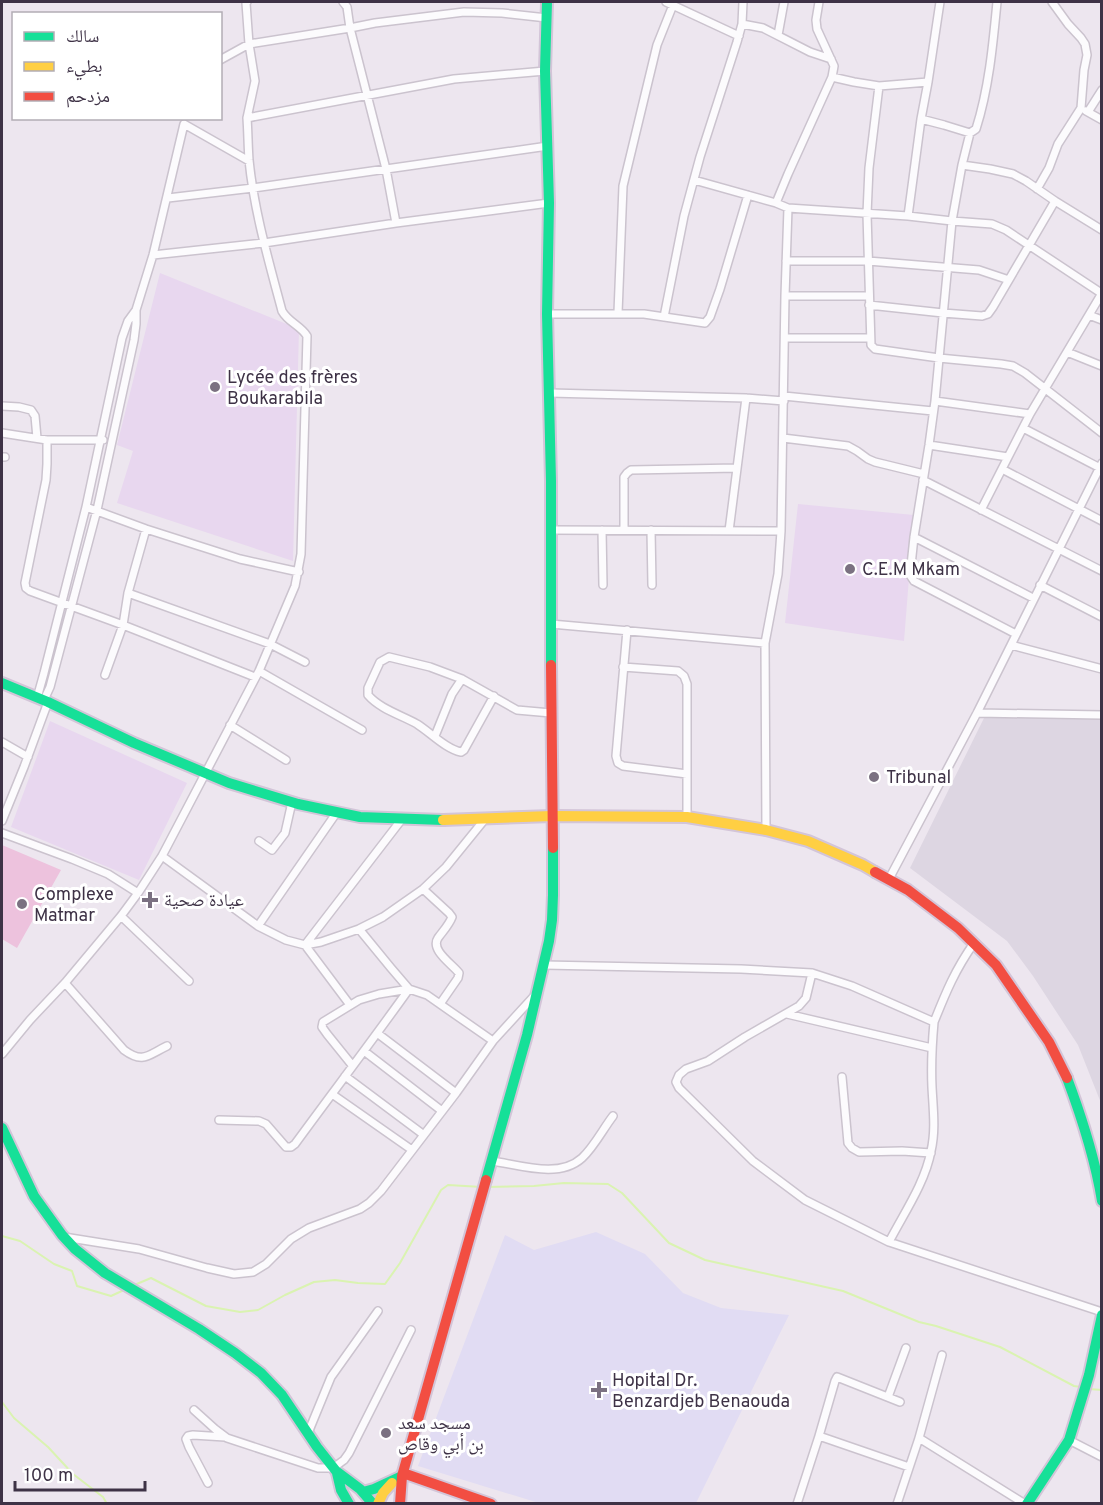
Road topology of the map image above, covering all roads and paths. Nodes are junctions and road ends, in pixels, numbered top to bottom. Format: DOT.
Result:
graph roads {
  1 [pos="247,2"];
  2 [pos="344,2"];
  3 [pos="547,2"];
  4 [pos="666,2"];
  5 [pos="743,2"];
  6 [pos="783,2"];
  7 [pos="819,2"];
  8 [pos="940,2"];
  9 [pos="997,2"];
  10 [pos="1052,2"];
  11 [pos="679,5"];
  12 [pos="547,18"];
  13 [pos="742,24"];
  14 [pos="350,28"];
  15 [pos="778,35"];
  16 [pos="739,36"];
  17 [pos="249,44"];
  18 [pos="222,59"];
  19 [pos="831,59"];
  20 [pos="545,70"];
  21 [pos="832,77"];
  22 [pos="928,82"];
  23 [pos="879,86"];
  24 [pos="1101,90"];
  25 [pos="367,97"];
  26 [pos="1081,108"];
  27 [pos="1088,112"];
  28 [pos="247,118"];
  29 [pos="921,119"];
  30 [pos="1101,120"];
  31 [pos="185,122"];
  32 [pos="970,133"];
  33 [pos="548,146"];
  34 [pos="249,161"];
  35 [pos="962,165"];
  36 [pos="386,169"];
  37 [pos="694,180"];
  38 [pos="253,188"];
  39 [pos="1038,189"];
  40 [pos="748,195"];
  41 [pos="168,198"];
  42 [pos="1054,201"];
  43 [pos="549,203"];
  44 [pos="776,203"];
  45 [pos="788,208"];
  46 [pos="867,214"];
  47 [pos="908,216"];
  48 [pos="952,221"];
  49 [pos="396,223"];
  50 [pos="1101,230"];
  51 [pos="264,243"];
  52 [pos="1029,246"];
  53 [pos="153,255"];
  54 [pos="786,261"];
  55 [pos="868,261"];
  56 [pos="947,268"];
  57 [pos="1009,280"];
  58 [pos="1101,293"];
  59 [pos="785,296"];
  60 [pos="869,301"];
  61 [pos="136,310"];
  62 [pos="618,313"];
  63 [pos="943,313"];
  64 [pos="547,314"];
  65 [pos="1089,315"];
  66 [pos="664,316"];
  67 [pos="1101,320"];
  68 [pos="785,338"];
  69 [pos="870,338"];
  70 [pos="1067,352"];
  71 [pos="939,358"];
  72 [pos="1101,366"];
  73 [pos="1045,389"];
  74 [pos="549,393"];
  75 [pos="746,398"];
  76 [pos="784,399"];
  77 [pos="935,401"];
  78 [pos="2,406"];
  79 [pos="933,411"];
  80 [pos="1030,414"];
  81 [pos="1023,428"];
  82 [pos="2,433"];
  83 [pos="1101,433"];
  84 [pos="37,438"];
  85 [pos="783,438"];
  86 [pos="102,439"];
  87 [pos="47,440"];
  88 [pos="112,442"];
  89 [pos="929,445"];
  90 [pos="1008,457"];
  91 [pos="1101,467"];
  92 [pos="737,468"];
  93 [pos="1002,469"];
  94 [pos="924,477"];
  95 [pos="86,507"];
  96 [pos="1078,509"];
  97 [pos="97,510"];
  98 [pos="981,510"];
  99 [pos="1101,521"];
  100 [pos="146,529"];
  101 [pos="551,530"];
  102 [pos="602,530"];
  103 [pos="624,530"];
  104 [pos="651,530"];
  105 [pos="729,531"];
  106 [pos="781,531"];
  107 [pos="914,537"];
  108 [pos="1058,549"];
  109 [pos="1101,571"];
  110 [pos="299,572"];
  111 [pos="603,585"];
  112 [pos="652,585"];
  113 [pos="1040,585"];
  114 [pos="128,593"];
  115 [pos="1034,598"];
  116 [pos="62,602"];
  117 [pos="72,605"];
  118 [pos="1101,617"];
  119 [pos="551,624"];
  120 [pos="123,625"];
  121 [pos="627,630"];
  122 [pos="1016,634"];
  123 [pos="765,643"];
  124 [pos="270,644"];
  125 [pos="1011,645"];
  126 [pos="305,662"];
  127 [pos="623,667"];
  128 [pos="1101,669"];
  129 [pos="257,674"];
  130 [pos="105,675"];
  131 [pos="462,679"];
  132 [pos="2,683"];
  133 [pos="494,696"];
  134 [pos="43,700"];
  135 [pos="551,713"];
  136 [pos="977,713"];
  137 [pos="1101,715"];
  138 [pos="230,725"];
  139 [pos="362,730"];
  140 [pos="435,736"];
  141 [pos="2,742"];
  142 [pos="28,757"];
  143 [pos="286,760"];
  144 [pos="206,772"];
  145 [pos="687,774"];
  146 [pos="292,802"];
  147 [pos="338,812"];
  148 [pos="552,816"];
  149 [pos="687,817"];
  150 [pos="402,819"];
  151 [pos="485,819"];
  152 [pos="2,821"];
  153 [pos="766,830"];
  154 [pos="2,834"];
  155 [pos="259,841"];
  156 [pos="162,856"];
  157 [pos="889,879"];
  158 [pos="423,889"];
  159 [pos="138,893"];
  160 [pos="121,916"];
  161 [pos="258,926"];
  162 [pos="359,929"];
  163 [pos="974,944"];
  164 [pos="305,945"];
  165 [pos="544,965"];
  166 [pos="812,973"];
  167 [pos="189,981"];
  168 [pos="64,983"];
  169 [pos="409,989"];
  170 [pos="537,992"];
  171 [pos="440,1004"];
  172 [pos="350,1005"];
  173 [pos="787,1014"];
  174 [pos="934,1022"];
  175 [pos="377,1033"];
  176 [pos="493,1041"];
  177 [pos="167,1046"];
  178 [pos="932,1048"];
  179 [pos="364,1051"];
  180 [pos="2,1054"];
  181 [pos="352,1065"];
  182 [pos="345,1076"];
  183 [pos="842,1077"];
  184 [pos="332,1094"];
  185 [pos="456,1094"];
  186 [pos="442,1111"];
  187 [pos="613,1116"];
  188 [pos="219,1119"];
  189 [pos="2,1128"];
  190 [pos="424,1135"];
  191 [pos="412,1150"];
  192 [pos="931,1153"];
  193 [pos="492,1161"];
  194 [pos="1101,1201"];
  195 [pos="64,1237"];
  196 [pos="889,1242"];
  197 [pos="378,1311"];
  198 [pos="1101,1313"];
  199 [pos="411,1330"];
  200 [pos="906,1348"];
  201 [pos="942,1355"];
  202 [pos="888,1397"];
  203 [pos="900,1402"];
  204 [pos="194,1410"];
  205 [pos="308,1433"];
  206 [pos="819,1436"];
  207 [pos="227,1437"];
  208 [pos="919,1438"];
  209 [pos="1069,1440"];
  210 [pos="1101,1457"];
  211 [pos="909,1467"];
  212 [pos="335,1471"];
  213 [pos="402,1475"];
  214 [pos="208,1483"];
  215 [pos="363,1492"];
  216 [pos="349,1503"];
  217 [pos="373,1503"];
  218 [pos="378,1503"];
  219 [pos="400,1503"];
  220 [pos="492,1503"];
  221 [pos="796,1503"];
  222 [pos="897,1503"];
  223 [pos="1026,1503"];
  1 -- 17 [label="street"];
  2 -- 14 [label="street"];
  3 -- 12 [label="main road"];
  4 -- 11 [label="street"];
  5 -- 13 [label="street"];
  6 -- 15 [label="street"];
  7 -- 19 [label="street"];
  8 -- 22 [label="street"];
  9 -- 32 [label="street"];
  10 -- 26 [label="street"];
  11 -- 16 [label="street"];
  11 -- 62 [label="street"];
  12 -- 14 [label="street"];
  12 -- 20 [label="main road"];
  13 -- 15 [label="street"];
  13 -- 16 [label="street"];
  14 -- 17 [label="street"];
  14 -- 25 [label="street"];
  15 -- 19 [label="street"];
  16 -- 37 [label="street"];
  17 -- 18 [label="street"];
  17 -- 28 [label="street"];
  19 -- 21 [label="street"];
  20 -- 25 [label="street"];
  20 -- 33 [label="main road"];
  21 -- 23 [label="street"];
  21 -- 44 [label="street"];
  22 -- 23 [label="street"];
  22 -- 29 [label="street"];
  23 -- 46 [label="street"];
  24 -- 27 [label="street"];
  25 -- 28 [label="street"];
  25 -- 36 [label="street"];
  26 -- 27 [label="street"];
  26 -- 39 [label="street"];
  27 -- 30 [label="street"];
  28 -- 34 [label="street"];
  29 -- 32 [label="street"];
  29 -- 47 [label="street"];
  31 -- 34 [label="street"];
  31 -- 41 [label="street"];
  32 -- 35 [label="street"];
  33 -- 36 [label="street"];
  33 -- 43 [label="main road"];
  34 -- 38 [label="street"];
  35 -- 39 [label="street"];
  35 -- 48 [label="street"];
  36 -- 38 [label="street"];
  36 -- 49 [label="street"];
  37 -- 40 [label="street"];
  37 -- 66 [label="street"];
  38 -- 41 [label="street"];
  38 -- 51 [label="street"];
  39 -- 42 [label="street"];
  40 -- 44 [label="street"];
  40 -- 66 [label="street"];
  41 -- 53 [label="street"];
  42 -- 50 [label="street"];
  42 -- 52 [label="street"];
  43 -- 49 [label="street"];
  43 -- 64 [label="main road"];
  44 -- 45 [label="street"];
  45 -- 46 [label="street"];
  45 -- 54 [label="street"];
  46 -- 47 [label="street"];
  46 -- 55 [label="street"];
  47 -- 48 [label="street"];
  48 -- 52 [label="street"];
  48 -- 56 [label="street"];
  49 -- 51 [label="street"];
  51 -- 53 [label="street"];
  51 -- 110 [label="street"];
  52 -- 57 [label="street"];
  52 -- 58 [label="street"];
  53 -- 61 [label="street"];
  54 -- 55 [label="street"];
  54 -- 59 [label="street"];
  55 -- 56 [label="street"];
  55 -- 60 [label="street"];
  56 -- 57 [label="street"];
  56 -- 63 [label="street"];
  57 -- 63 [label="street"];
  58 -- 65 [label="street"];
  59 -- 60 [label="street"];
  59 -- 68 [label="street"];
  60 -- 63 [label="street"];
  60 -- 69 [label="street"];
  61 -- 86 [label="street"];
  61 -- 88 [label="street"];
  62 -- 64 [label="street"];
  62 -- 66 [label="street"];
  63 -- 71 [label="street"];
  64 -- 74 [label="main road"];
  65 -- 67 [label="street"];
  65 -- 70 [label="street"];
  68 -- 69 [label="street"];
  68 -- 76 [label="street"];
  69 -- 71 [label="street"];
  70 -- 72 [label="street"];
  70 -- 73 [label="street"];
  71 -- 73 [label="street"];
  71 -- 77 [label="street"];
  73 -- 80 [label="street"];
  73 -- 83 [label="street"];
  74 -- 75 [label="street"];
  74 -- 101 [label="main road"];
  75 -- 76 [label="street"];
  75 -- 92 [label="street"];
  76 -- 79 [label="street"];
  76 -- 85 [label="street"];
  77 -- 79 [label="street"];
  77 -- 80 [label="street"];
  78 -- 84 [label="street"];
  79 -- 89 [label="street"];
  80 -- 81 [label="street"];
  81 -- 90 [label="street"];
  81 -- 91 [label="street"];
  82 -- 84 [label="street"];
  84 -- 87 [label="street"];
  85 -- 94 [label="street"];
  85 -- 106 [label="street"];
  86 -- 87 [label="street"];
  86 -- 88 [label="street"];
  86 -- 95 [label="street"];
  87 -- 116 [label="street"];
  88 -- 97 [label="street"];
  89 -- 90 [label="street"];
  89 -- 94 [label="street"];
  90 -- 93 [label="street"];
  91 -- 96 [label="street"];
  92 -- 103 [label="street"];
  92 -- 105 [label="street"];
  93 -- 96 [label="street"];
  93 -- 98 [label="street"];
  94 -- 98 [label="street"];
  94 -- 107 [label="street"];
  95 -- 97 [label="street"];
  95 -- 116 [label="street"];
  96 -- 99 [label="street"];
  96 -- 108 [label="street"];
  97 -- 100 [label="street"];
  97 -- 117 [label="street"];
  98 -- 108 [label="street"];
  100 -- 110 [label="street"];
  100 -- 114 [label="street"];
  101 -- 102 [label="street"];
  101 -- 119 [label="main road"];
  102 -- 103 [label="street"];
  102 -- 111 [label="street"];
  103 -- 104 [label="street"];
  104 -- 105 [label="street"];
  104 -- 112 [label="street"];
  105 -- 106 [label="street"];
  106 -- 123 [label="street"];
  107 -- 115 [label="street"];
  107 -- 122 [label="street"];
  108 -- 109 [label="street"];
  108 -- 113 [label="street"];
  110 -- 124 [label="street"];
  113 -- 115 [label="street"];
  113 -- 118 [label="street"];
  114 -- 120 [label="street"];
  114 -- 124 [label="street"];
  115 -- 122 [label="street"];
  116 -- 117 [label="street"];
  116 -- 134 [label="street"];
  117 -- 120 [label="street"];
  117 -- 134 [label="street"];
  119 -- 121 [label="street"];
  119 -- 135 [label="main road"];
  120 -- 129 [label="street"];
  120 -- 130 [label="street"];
  121 -- 123 [label="street"];
  121 -- 127 [label="street"];
  122 -- 125 [label="street"];
  123 -- 153 [label="street"];
  124 -- 126 [label="street"];
  124 -- 129 [label="street"];
  125 -- 128 [label="street"];
  125 -- 136 [label="street"];
  127 -- 145 [label="street"];
  127 -- 145 [label="street"];
  129 -- 138 [label="street"];
  129 -- 139 [label="street"];
  131 -- 133 [label="street"];
  131 -- 140 [label="street"];
  131 -- 140 [label="street"];
  132 -- 134 [label="main road"];
  133 -- 135 [label="street"];
  133 -- 140 [label="street"];
  134 -- 142 [label="street"];
  134 -- 144 [label="main road"];
  135 -- 148 [label="main road"];
  136 -- 137 [label="street"];
  136 -- 157 [label="street"];
  138 -- 143 [label="street"];
  138 -- 144 [label="street"];
  141 -- 142 [label="street"];
  142 -- 152 [label="street"];
  144 -- 146 [label="main road"];
  144 -- 156 [label="street"];
  145 -- 149 [label="street"];
  146 -- 147 [label="main road"];
  146 -- 155 [label="street"];
  147 -- 150 [label="main road"];
  147 -- 161 [label="street"];
  148 -- 149 [label="main road"];
  148 -- 151 [label="main road"];
  148 -- 165 [label="main road"];
  149 -- 153 [label="main road"];
  150 -- 151 [label="main road"];
  150 -- 164 [label="street"];
  151 -- 158 [label="street"];
  153 -- 157 [label="main road"];
  154 -- 159 [label="street"];
  156 -- 159 [label="street"];
  156 -- 161 [label="street"];
  157 -- 163 [label="main road"];
  158 -- 162 [label="street"];
  158 -- 171 [label="street"];
  159 -- 160 [label="street"];
  160 -- 167 [label="street"];
  160 -- 168 [label="street"];
  161 -- 164 [label="street"];
  162 -- 164 [label="street"];
  162 -- 169 [label="street"];
  163 -- 174 [label="street"];
  163 -- 194 [label="main road"];
  164 -- 172 [label="street"];
  165 -- 166 [label="street"];
  165 -- 170 [label="main road"];
  166 -- 173 [label="street"];
  166 -- 174 [label="street"];
  168 -- 177 [label="street"];
  168 -- 180 [label="street"];
  169 -- 171 [label="street"];
  169 -- 172 [label="street"];
  169 -- 175 [label="street"];
  170 -- 176 [label="street"];
  170 -- 193 [label="main road"];
  171 -- 176 [label="street"];
  172 -- 181 [label="street"];
  173 -- 178 [label="street"];
  173 -- 196 [label="street"];
  174 -- 178 [label="street"];
  175 -- 179 [label="street"];
  175 -- 185 [label="street"];
  176 -- 185 [label="street"];
  178 -- 192 [label="street"];
  179 -- 181 [label="street"];
  179 -- 186 [label="street"];
  181 -- 182 [label="street"];
  182 -- 184 [label="street"];
  182 -- 190 [label="street"];
  183 -- 192 [label="street"];
  184 -- 188 [label="street"];
  184 -- 191 [label="street"];
  185 -- 186 [label="street"];
  186 -- 190 [label="street"];
  187 -- 193 [label="street"];
  189 -- 195 [label="main road"];
  190 -- 191 [label="street"];
  191 -- 195 [label="street"];
  192 -- 196 [label="street"];
  193 -- 213 [label="main road"];
  195 -- 205 [label="main road"];
  196 -- 198 [label="street"];
  197 -- 205 [label="street"];
  198 -- 209 [label="main road"];
  199 -- 212 [label="street"];
  200 -- 202 [label="street"];
  201 -- 208 [label="street"];
  202 -- 203 [label="street"];
  202 -- 206 [label="street"];
  204 -- 207 [label="street"];
  205 -- 212 [label="main road"];
  206 -- 211 [label="street"];
  206 -- 221 [label="street"];
  207 -- 212 [label="street"];
  207 -- 214 [label="street"];
  208 -- 211 [label="street"];
  208 -- 223 [label="street"];
  209 -- 210 [label="street"];
  209 -- 223 [label="main road"];
  211 -- 222 [label="street"];
  212 -- 215 [label="main road"];
  212 -- 216 [label="main road"];
  213 -- 215 [label="main road"];
  213 -- 218 [label="main road"];
  213 -- 219 [label="main road"];
  213 -- 220 [label="main road"];
  215 -- 217 [label="main road"];
}
